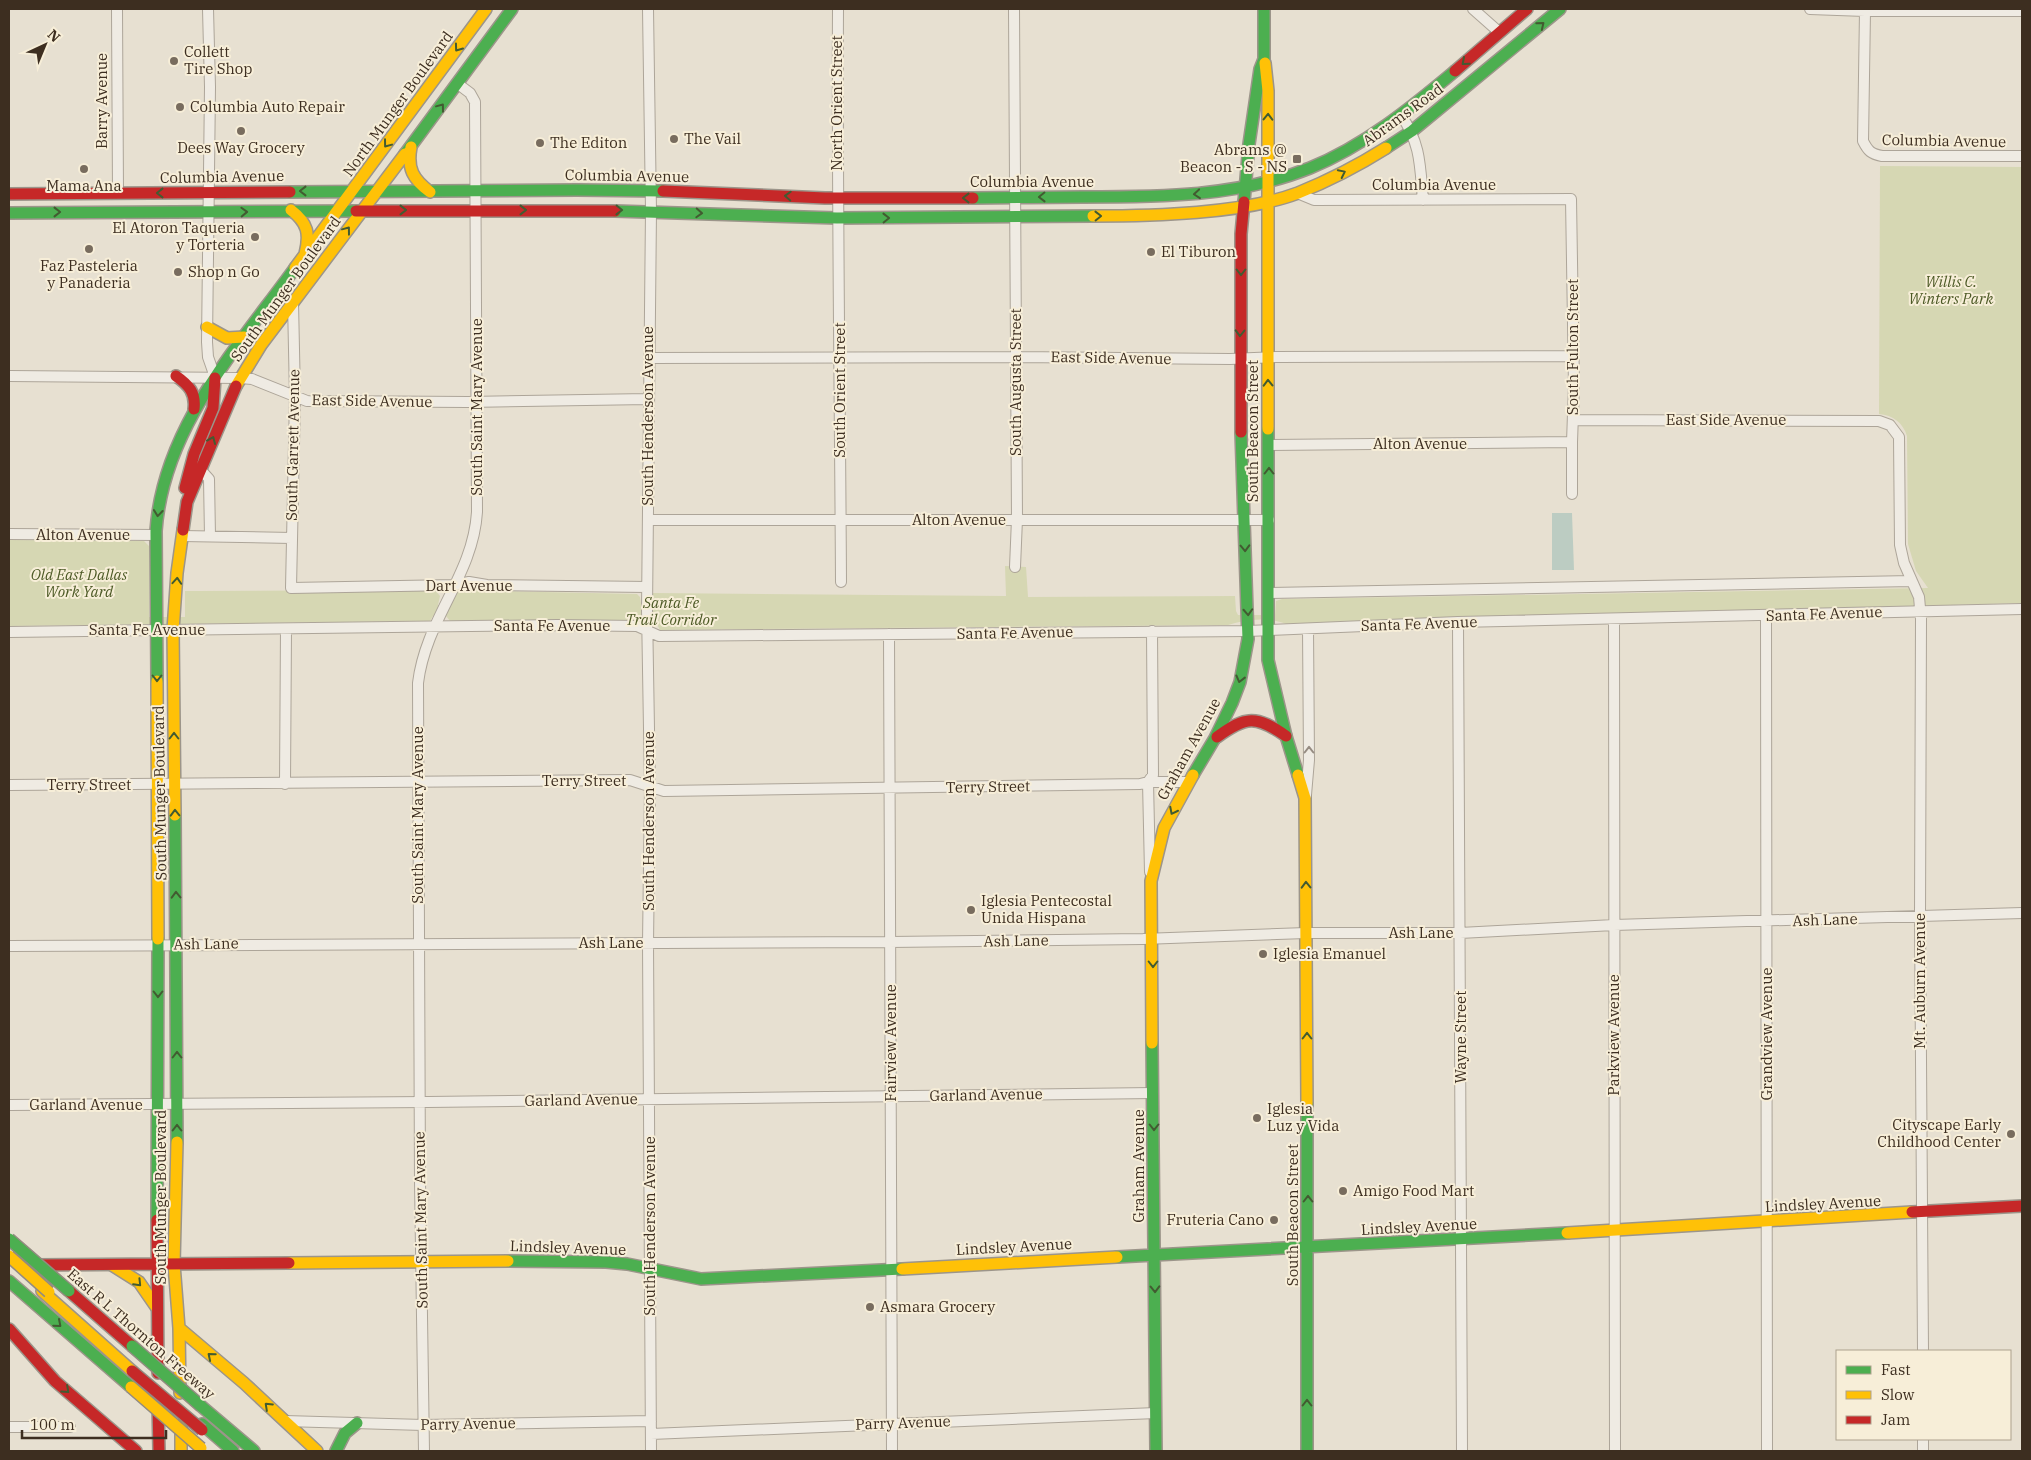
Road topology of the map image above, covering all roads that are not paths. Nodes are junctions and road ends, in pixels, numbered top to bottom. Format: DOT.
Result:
graph roads {
  1 [pos="117,9"];
  2 [pos="486,9"];
  3 [pos="512,9"];
  4 [pos="648,9"];
  5 [pos="838,9"];
  6 [pos="1014,9"];
  7 [pos="1264,9"];
  8 [pos="1527,9"];
  9 [pos="1560,9"];
  10 [pos="1810,9"];
  11 [pos="209,10"];
  12 [pos="1478,10"];
  13 [pos="1988,10"];
  14 [pos="1865,11"];
  15 [pos="2022,11"];
  16 [pos="1499,32"];
  17 [pos="1521,40"];
  18 [pos="1264,60"];
  19 [pos="458,84"];
  20 [pos="1401,115"];
  21 [pos="1412,131"];
  22 [pos="411,146"];
  23 [pos="2022,156"];
  24 [pos="1267,182"];
  25 [pos="1245,188"];
  26 [pos="377,191"];
  27 [pos="650,191"];
  28 [pos="352,192"];
  29 [pos="430,192"];
  30 [pos="475,192"];
  31 [pos="118,193"];
  32 [pos="209,193"];
  33 [pos="1297,193"];
  34 [pos="9,194"];
  35 [pos="23,194"];
  36 [pos="837,198"];
  37 [pos="1014,198"];
  38 [pos="1571,199"];
  39 [pos="1423,200"];
  40 [pos="1267,201"];
  41 [pos="1243,206"];
  42 [pos="291,210"];
  43 [pos="339,210"];
  44 [pos="363,210"];
  45 [pos="474,210"];
  46 [pos="651,210"];
  47 [pos="9,212"];
  48 [pos="23,212"];
  49 [pos="208,212"];
  50 [pos="1015,217"];
  51 [pos="837,218"];
  52 [pos="304,257"];
  53 [pos="293,302"];
  54 [pos="266,309"];
  55 [pos="207,327"];
  56 [pos="244,337"];
  57 [pos="1574,356"];
  58 [pos="1016,357"];
  59 [pos="648,358"];
  60 [pos="840,358"];
  61 [pos="1268,358"];
  62 [pos="1240,359"];
  63 [pos="9,376"];
  64 [pos="176,376"];
  65 [pos="215,377"];
  66 [pos="240,378"];
  67 [pos="295,397"];
  68 [pos="648,399"];
  69 [pos="478,401"];
  70 [pos="194,411"];
  71 [pos="1574,420"];
  72 [pos="1879,421"];
  73 [pos="1572,442"];
  74 [pos="1269,445"];
  75 [pos="200,469"];
  76 [pos="1572,494"];
  77 [pos="187,502"];
  78 [pos="1017,519"];
  79 [pos="1244,519"];
  80 [pos="648,520"];
  81 [pos="841,520"];
  82 [pos="1269,520"];
  83 [pos="9,534"];
  84 [pos="156,535"];
  85 [pos="182,536"];
  86 [pos="210,536"];
  87 [pos="292,538"];
  88 [pos="1015,566"];
  89 [pos="1912,581"];
  90 [pos="841,582"];
  91 [pos="454,585"];
  92 [pos="647,587"];
  93 [pos="291,588"];
  94 [pos="1269,593"];
  95 [pos="2022,609"];
  96 [pos="1921,611"];
  97 [pos="1766,616"];
  98 [pos="1614,619"];
  99 [pos="1458,622"];
  100 [pos="433,627"];
  101 [pos="286,629"];
  102 [pos="1308,629"];
  103 [pos="157,630"];
  104 [pos="173,630"];
  105 [pos="647,630"];
  106 [pos="1268,630"];
  107 [pos="1152,631"];
  108 [pos="1248,631"];
  109 [pos="9,632"];
  110 [pos="889,634"];
  111 [pos="1286,736"];
  112 [pos="1215,738"];
  113 [pos="1148,782"];
  114 [pos="1188,782"];
  115 [pos="418,783"];
  116 [pos="285,784"];
  117 [pos="156,785"];
  118 [pos="174,785"];
  119 [pos="9,786"];
  120 [pos="650,788"];
  121 [pos="889,788"];
  122 [pos="1305,798"];
  123 [pos="1151,881"];
  124 [pos="2022,913"];
  125 [pos="1920,916"];
  126 [pos="1767,922"];
  127 [pos="1614,925"];
  128 [pos="1306,933"];
  129 [pos="1460,933"];
  130 [pos="1153,939"];
  131 [pos="890,942"];
  132 [pos="418,943"];
  133 [pos="648,943"];
  134 [pos="176,944"];
  135 [pos="158,945"];
  136 [pos="9,946"];
  137 [pos="1154,1093"];
  138 [pos="892,1096"];
  139 [pos="649,1099"];
  140 [pos="420,1102"];
  141 [pos="158,1104"];
  142 [pos="177,1104"];
  143 [pos="9,1105"];
  144 [pos="2022,1206"];
  145 [pos="1922,1213"];
  146 [pos="1767,1222"];
  147 [pos="1616,1230"];
  148 [pos="9,1239"];
  149 [pos="1462,1240"];
  150 [pos="1308,1247"];
  151 [pos="1154,1255"];
  152 [pos="9,1256"];
  153 [pos="421,1262"];
  154 [pos="9,1264"];
  155 [pos="157,1264"];
  156 [pos="174,1264"];
  157 [pos="112,1265"];
  158 [pos="651,1269"];
  159 [pos="891,1269"];
  160 [pos="9,1281"];
  161 [pos="45,1291"];
  162 [pos="157,1308"];
  163 [pos="179,1328"];
  164 [pos="9,1329"];
  165 [pos="1923,1350"];
  166 [pos="1156,1413"];
  167 [pos="284,1421"];
  168 [pos="651,1421"];
  169 [pos="357,1423"];
  170 [pos="892,1423"];
  171 [pos="423,1425"];
  172 [pos="9,1427"];
  173 [pos="202,1427"];
  174 [pos="70,1428"];
  175 [pos="651,1434"];
  176 [pos="236,1435"];
  177 [pos="203,1450"];
  178 [pos="136,1451"];
  179 [pos="159,1451"];
  180 [pos="181,1451"];
  181 [pos="226,1451"];
  182 [pos="233,1451"];
  183 [pos="254,1451"];
  184 [pos="261,1451"];
  185 [pos="317,1451"];
  186 [pos="336,1451"];
  187 [pos="424,1451"];
  188 [pos="651,1451"];
  189 [pos="892,1451"];
  190 [pos="1156,1451"];
  191 [pos="1307,1451"];
  192 [pos="1462,1451"];
  193 [pos="1615,1451"];
  194 [pos="1767,1451"];
  1 -- 31 [label="street, Barry Avenue"];
  2 -- 28 [label="main road, North Munger Boulevard, one-way"];
  3 -- 19 [label="main road"];
  4 -- 27 [label="street, South Henderson Avenue"];
  5 -- 36 [label="street, North Orient Street"];
  6 -- 37 [label="street, South Augusta Street"];
  7 -- 18 [label="main road"];
  8 -- 16 [label="main road, Abrams Road"];
  17 -- 9 [label="main road, Abrams Road, one-way"];
  10 -- 14 [label="street"];
  11 -- 32 [label="street"];
  12 -- 16 [label="street"];
  13 -- 14 [label="street"];
  13 -- 15 [label="street"];
  14 -- 23 [label="street, Columbia Avenue"];
  16 -- 17 [label="main road"];
  16 -- 20 [label="main road, Abrams Road, one-way"];
  17 -- 21 [label="main road, Abrams Road"];
  24 -- 18 [label="main road, South Beacon Street, one-way"];
  18 -- 25 [label="main road, South Beacon Street"];
  22 -- 19 [label="main road, one-way"];
  19 -- 30 [label="street, South Saint Mary Avenue"];
  20 -- 21 [label="street"];
  20 -- 24 [label="main road, Abrams Road"];
  33 -- 21 [label="main road, Abrams Road, one-way"];
  21 -- 39 [label="street"];
  22 -- 26 [label="main road"];
  22 -- 29 [label="main road"];
  24 -- 25 [label="main road, Abrams Road"];
  24 -- 40 [label="main road, South Beacon Street"];
  25 -- 37 [label="main road, Columbia Avenue, one-way"];
  25 -- 41 [label="main road, South Beacon Street"];
  26 -- 28 [label="main road, Columbia Avenue"];
  26 -- 29 [label="main road, Columbia Avenue"];
  26 -- 44 [label="main road, South Munger Boulevard"];
  27 -- 30 [label="main road, Columbia Avenue"];
  36 -- 27 [label="main road, Columbia Avenue, one-way"];
  27 -- 46 [label="street, South Henderson Avenue"];
  28 -- 32 [label="main road, Columbia Avenue, one-way"];
  28 -- 43 [label="main road, South Munger Boulevard"];
  29 -- 30 [label="main road, Columbia Avenue"];
  30 -- 45 [label="street, South Saint Mary Avenue"];
  32 -- 31 [label="main road, Columbia Avenue, one-way"];
  31 -- 35 [label="main road, Columbia Avenue"];
  32 -- 49 [label="street"];
  33 -- 39 [label="street, Columbia Avenue"];
  33 -- 40 [label="main road, Abrams Road"];
  34 -- 35 [label="main road, Columbia Avenue"];
  35 -- 48 [label="main road"];
  37 -- 36 [label="main road, Columbia Avenue, one-way"];
  36 -- 51 [label="street, South Orient Street"];
  37 -- 50 [label="street, South Augusta Street"];
  38 -- 39 [label="street, Columbia Avenue"];
  38 -- 57 [label="street, South Fulton Street"];
  40 -- 41 [label="main road, Abrams Road"];
  40 -- 61 [label="main road, South Beacon Street"];
  50 -- 41 [label="main road, one-way"];
  41 -- 62 [label="main road, South Beacon Street, one-way"];
  42 -- 43 [label="main road"];
  49 -- 42 [label="main road, one-way"];
  42 -- 52 [label="main road"];
  43 -- 44 [label="main road"];
  43 -- 52 [label="main road, South Munger Boulevard"];
  44 -- 45 [label="main road, one-way"];
  53 -- 44 [label="main road, South Munger Boulevard, one-way"];
  45 -- 46 [label="main road, one-way"];
  45 -- 69 [label="street, South Saint Mary Avenue"];
  46 -- 51 [label="main road, one-way"];
  46 -- 59 [label="street, South Henderson Avenue"];
  47 -- 48 [label="main road"];
  48 -- 49 [label="main road, one-way"];
  49 -- 55 [label="street"];
  51 -- 50 [label="main road, one-way"];
  50 -- 58 [label="street, South Augusta Street"];
  51 -- 60 [label="street, South Orient Street"];
  52 -- 54 [label="main road, South Munger Boulevard"];
  53 -- 66 [label="main road, South Munger Boulevard"];
  53 -- 67 [label="street, South Garrett Avenue"];
  54 -- 56 [label="main road, South Munger Boulevard"];
  54 -- 66 [label="main road"];
  55 -- 56 [label="main road"];
  55 -- 65 [label="street"];
  56 -- 65 [label="main road, South Munger Boulevard"];
  57 -- 61 [label="street, East Side Avenue"];
  57 -- 71 [label="street, South Fulton Street"];
  58 -- 60 [label="street, East Side Avenue"];
  58 -- 62 [label="street, East Side Avenue"];
  58 -- 78 [label="street, South Augusta Street"];
  59 -- 60 [label="street, East Side Avenue"];
  59 -- 68 [label="street, South Henderson Avenue"];
  60 -- 81 [label="street, South Orient Street"];
  61 -- 62 [label="street, East Side Avenue"];
  74 -- 61 [label="main road, South Beacon Street, one-way"];
  62 -- 79 [label="main road, South Beacon Street"];
  63 -- 64 [label="street, East Side Avenue"];
  64 -- 65 [label="street, East Side Avenue"];
  64 -- 70 [label="main road"];
  65 -- 66 [label="street, East Side Avenue"];
  65 -- 70 [label="main road, South Munger Boulevard"];
  65 -- 77 [label="main road"];
  66 -- 67 [label="street, East Side Avenue"];
  75 -- 66 [label="main road, South Munger Boulevard, one-way"];
  67 -- 69 [label="street, East Side Avenue"];
  67 -- 87 [label="street, South Garrett Avenue"];
  68 -- 69 [label="street, East Side Avenue"];
  68 -- 80 [label="street, South Henderson Avenue"];
  69 -- 91 [label="street, South Saint Mary Avenue"];
  70 -- 84 [label="main road, South Munger Boulevard, one-way"];
  71 -- 72 [label="street, East Side Avenue"];
  71 -- 73 [label="street, South Fulton Street"];
  72 -- 89 [label="street, Mt. Auburn Avenue"];
  73 -- 74 [label="street, Alton Avenue"];
  73 -- 76 [label="street, South Fulton Street"];
  82 -- 74 [label="main road, South Beacon Street, one-way"];
  75 -- 77 [label="main road, South Munger Boulevard"];
  75 -- 86 [label="street"];
  77 -- 85 [label="main road, South Munger Boulevard"];
  78 -- 79 [label="street, Alton Avenue"];
  78 -- 81 [label="street, Alton Avenue"];
  78 -- 88 [label="street, South Augusta Street"];
  79 -- 82 [label="street, Alton Avenue"];
  79 -- 108 [label="main road, South Beacon Street, one-way"];
  80 -- 81 [label="street, Alton Avenue"];
  80 -- 92 [label="street, South Henderson Avenue"];
  81 -- 90 [label="street, South Orient Street"];
  82 -- 94 [label="main road, South Beacon Street"];
  83 -- 84 [label="street, Alton Avenue"];
  84 -- 103 [label="main road, South Munger Boulevard"];
  85 -- 86 [label="street"];
  104 -- 85 [label="main road, South Munger Boulevard, one-way"];
  86 -- 87 [label="street"];
  87 -- 93 [label="street, South Garrett Avenue"];
  89 -- 94 [label="street, Santa Fe Avenue"];
  89 -- 96 [label="street, Mt. Auburn Avenue"];
  91 -- 92 [label="street, Dart Avenue"];
  91 -- 93 [label="street, Dart Avenue"];
  91 -- 100 [label="street, South Saint Mary Avenue"];
  92 -- 105 [label="street, South Henderson Avenue"];
  94 -- 106 [label="main road, South Beacon Street"];
  95 -- 96 [label="street, Santa Fe Avenue"];
  96 -- 97 [label="street, Santa Fe Avenue"];
  96 -- 125 [label="street, Mt. Auburn Avenue"];
  97 -- 98 [label="street, Santa Fe Avenue"];
  97 -- 126 [label="street, Grandview Avenue"];
  98 -- 99 [label="street, Santa Fe Avenue"];
  98 -- 127 [label="street, Parkview Avenue"];
  99 -- 102 [label="street, Santa Fe Avenue"];
  99 -- 129 [label="street, Wayne Street"];
  100 -- 101 [label="street, Santa Fe Avenue"];
  100 -- 105 [label="street, Santa Fe Avenue"];
  100 -- 115 [label="street, South Saint Mary Avenue"];
  101 -- 104 [label="street, Santa Fe Avenue"];
  101 -- 116 [label="street"];
  102 -- 106 [label="street, Santa Fe Avenue"];
  122 -- 102 [label="street, South Beacon Street, one-way"];
  103 -- 104 [label="street, Santa Fe Avenue"];
  103 -- 109 [label="street, Santa Fe Avenue"];
  103 -- 117 [label="main road, South Munger Boulevard, one-way"];
  118 -- 104 [label="main road, South Munger Boulevard, one-way"];
  105 -- 110 [label="street, Santa Fe Avenue"];
  105 -- 120 [label="street, South Henderson Avenue"];
  106 -- 108 [label="street, Santa Fe Avenue"];
  106 -- 111 [label="main road, South Beacon Street"];
  107 -- 108 [label="street, Santa Fe Avenue"];
  107 -- 110 [label="street, Santa Fe Avenue"];
  107 -- 113 [label="street, Graham Avenue"];
  108 -- 112 [label="main road, Graham Avenue, one-way"];
  110 -- 121 [label="street, Fairview Avenue"];
  111 -- 112 [label="main road"];
  111 -- 122 [label="main road, South Beacon Street"];
  112 -- 114 [label="main road, Graham Avenue"];
  113 -- 114 [label="street, Terry Street"];
  113 -- 121 [label="street, Terry Street"];
  113 -- 123 [label="street, Graham Avenue"];
  114 -- 123 [label="main road, Graham Avenue, one-way"];
  115 -- 116 [label="street, Terry Street"];
  115 -- 120 [label="street, Terry Street"];
  115 -- 132 [label="street, South Saint Mary Avenue"];
  116 -- 118 [label="street, Terry Street"];
  117 -- 118 [label="street, Terry Street"];
  117 -- 119 [label="street, Terry Street"];
  117 -- 135 [label="main road, South Munger Boulevard"];
  134 -- 118 [label="main road, South Munger Boulevard, one-way"];
  120 -- 121 [label="street, Terry Street"];
  120 -- 133 [label="street, South Henderson Avenue"];
  121 -- 131 [label="street, Fairview Avenue"];
  128 -- 122 [label="main road, South Beacon Street, one-way"];
  123 -- 130 [label="main road, Graham Avenue"];
  124 -- 125 [label="street, Ash Lane"];
  125 -- 126 [label="street, Ash Lane"];
  125 -- 145 [label="street, Mt. Auburn Avenue"];
  126 -- 127 [label="street, Ash Lane"];
  126 -- 146 [label="street, Grandview Avenue"];
  127 -- 129 [label="street, Ash Lane"];
  127 -- 147 [label="street, Parkview Avenue"];
  128 -- 129 [label="street, Ash Lane"];
  128 -- 130 [label="street, Ash Lane"];
  150 -- 128 [label="main road, South Beacon Street, one-way"];
  129 -- 149 [label="street, Wayne Street"];
  130 -- 131 [label="street, Ash Lane"];
  130 -- 137 [label="main road, Graham Avenue, one-way"];
  131 -- 133 [label="street, Ash Lane"];
  131 -- 138 [label="street, Fairview Avenue"];
  132 -- 133 [label="street, Ash Lane"];
  132 -- 134 [label="street, Ash Lane"];
  132 -- 140 [label="street, South Saint Mary Avenue"];
  133 -- 139 [label="street, South Henderson Avenue"];
  134 -- 135 [label="street, Ash Lane"];
  142 -- 134 [label="main road, South Munger Boulevard, one-way"];
  135 -- 136 [label="street, Ash Lane"];
  135 -- 141 [label="main road, South Munger Boulevard, one-way"];
  137 -- 138 [label="street, Garland Avenue"];
  137 -- 151 [label="main road, Graham Avenue, one-way"];
  138 -- 139 [label="street, Garland Avenue"];
  138 -- 159 [label="street, Fairview Avenue"];
  139 -- 140 [label="street, Garland Avenue"];
  139 -- 158 [label="street, South Henderson Avenue"];
  140 -- 142 [label="street, Garland Avenue"];
  140 -- 153 [label="street, South Saint Mary Avenue"];
  141 -- 142 [label="street, Garland Avenue"];
  141 -- 143 [label="street, Garland Avenue"];
  141 -- 155 [label="main road, South Munger Boulevard"];
  156 -- 142 [label="main road, South Munger Boulevard, one-way"];
  144 -- 145 [label="main road, Lindsley Avenue"];
  145 -- 146 [label="main road, Lindsley Avenue"];
  145 -- 165 [label="street, Mt. Auburn Avenue"];
  146 -- 147 [label="main road, Lindsley Avenue"];
  146 -- 194 [label="street, Grandview Avenue"];
  147 -- 149 [label="main road, Lindsley Avenue"];
  147 -- 193 [label="street, Parkview Avenue"];
  148 -- 176 [label="main road, East R L Thornton Freeway, bridge"];
  149 -- 150 [label="main road, Lindsley Avenue"];
  149 -- 192 [label="street, Wayne Street"];
  150 -- 151 [label="main road, Lindsley Avenue"];
  191 -- 150 [label="main road, South Beacon Street, one-way"];
  151 -- 159 [label="main road, Lindsley Avenue"];
  151 -- 166 [label="main road, Graham Avenue, one-way"];
  152 -- 161 [label="main road, bridge"];
  153 -- 156 [label="main road, Lindsley Avenue"];
  153 -- 158 [label="main road, Lindsley Avenue"];
  153 -- 171 [label="street, South Saint Mary Avenue"];
  154 -- 157 [label="main road, Lindsley Avenue"];
  154 -- 161 [label="main road"];
  155 -- 156 [label="main road, Lindsley Avenue"];
  155 -- 157 [label="main road, Lindsley Avenue"];
  155 -- 162 [label="main road, South Munger Boulevard"];
  156 -- 163 [label="main road, South Munger Boulevard"];
  157 -- 162 [label="main road, one-way"];
  158 -- 159 [label="main road, Lindsley Avenue"];
  158 -- 168 [label="street, South Henderson Avenue"];
  159 -- 170 [label="street, Fairview Avenue"];
  160 -- 177 [label="main road, one-way, bridge"];
  161 -- 173 [label="main road"];
  162 -- 179 [label="main road, South Munger Boulevard"];
  167 -- 163 [label="main road, East R L Thornton Freeway, one-way"];
  163 -- 180 [label="main road, South Munger Boulevard"];
  164 -- 178 [label="main road, one-way"];
  166 -- 170 [label="street, Parry Avenue"];
  166 -- 190 [label="main road, Graham Avenue"];
  167 -- 169 [label="street, Parry Avenue"];
  167 -- 185 [label="main road, East R L Thornton Freeway"];
  168 -- 171 [label="street, Parry Avenue"];
  168 -- 175 [label="street, South Henderson Avenue"];
  169 -- 171 [label="street, Parry Avenue"];
  169 -- 186 [label="main road"];
  170 -- 175 [label="street, Parry Avenue"];
  170 -- 189 [label="street, Fairview Avenue"];
  171 -- 187 [label="street, South Saint Mary Avenue"];
  172 -- 174 [label="street"];
  173 -- 181 [label="main road"];
  173 -- 182 [label="main road"];
  175 -- 188 [label="street, South Henderson Avenue"];
  176 -- 183 [label="main road, East R L Thornton Freeway"];
  176 -- 184 [label="main road"];
}
